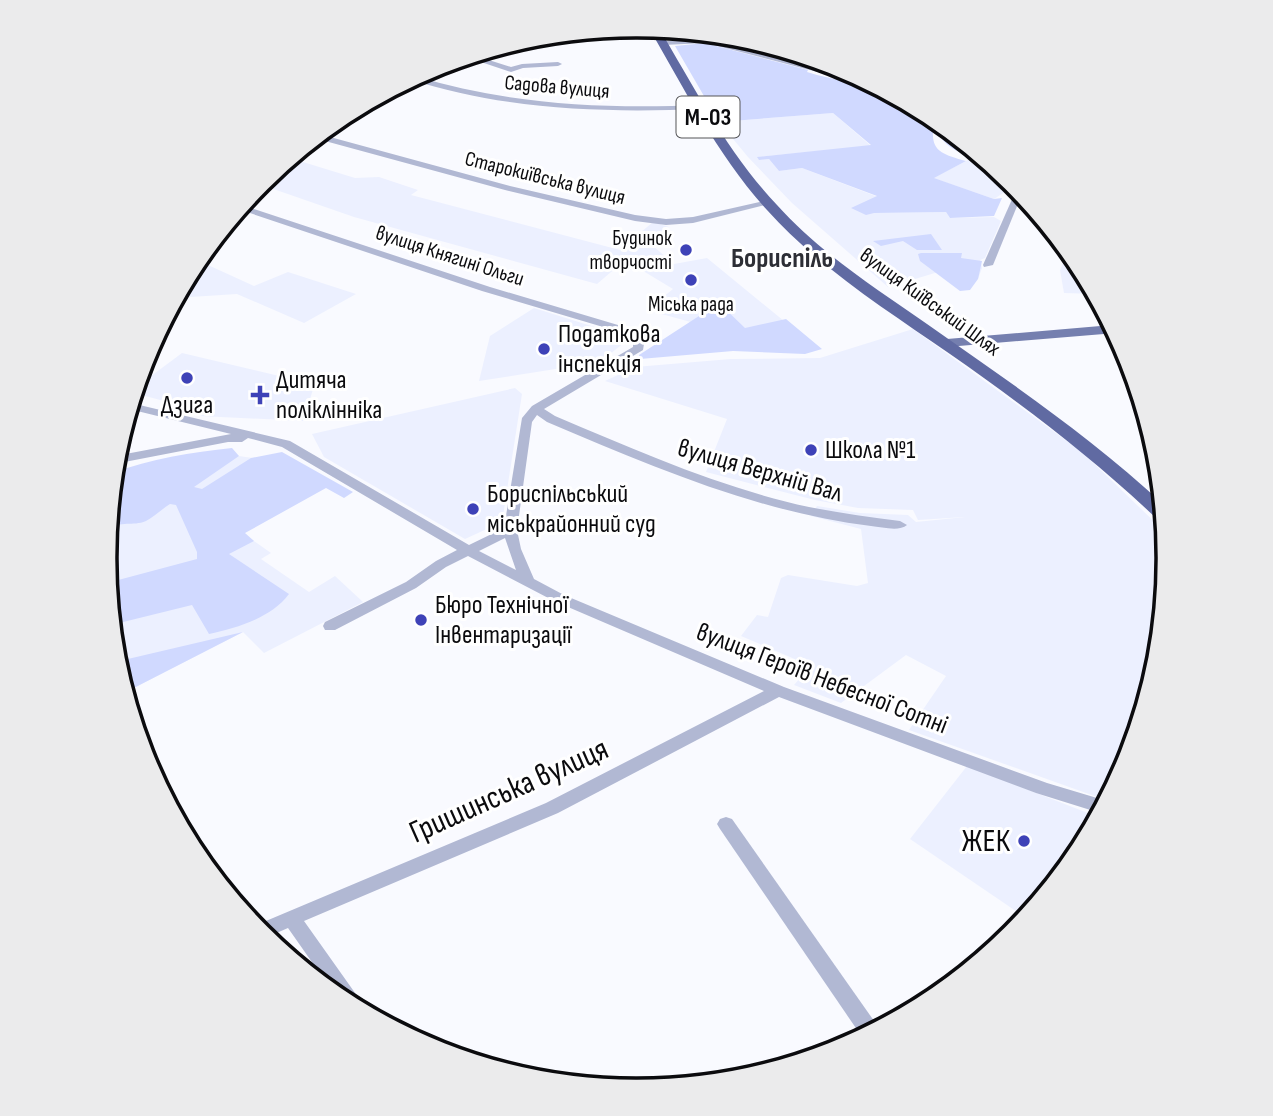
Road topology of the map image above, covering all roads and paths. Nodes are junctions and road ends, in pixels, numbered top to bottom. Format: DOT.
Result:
graph roads {
  1 [pos="661,39"];
  2 [pos="690,42"];
  3 [pos="663,43"];
  4 [pos="726,46"];
  5 [pos="485,61"];
  6 [pos="558,64"];
  7 [pos="805,67"];
  8 [pos="428,83"];
  9 [pos="702,107"];
  10 [pos="329,139"];
  11 [pos="1014,202"];
  12 [pos="768,203"];
  13 [pos="250,210"];
  14 [pos="988,265"];
  15 [pos="1103,330"];
  16 [pos="947,343"];
  17 [pos="140,408"];
  18 [pos="536,409"];
  19 [pos="271,439"];
  20 [pos="127,458"];
  21 [pos="1153,504"];
  22 [pos="900,526"];
  23 [pos="510,530"];
  24 [pos="467,550"];
  25 [pos="528,581"];
  26 [pos="330,626"];
  27 [pos="778,691"];
  28 [pos="1094,804"];
  29 [pos="726,824"];
  30 [pos="291,918"];
  31 [pos="271,927"];
  32 [pos="337,982"];
  33 [pos="865,1024"];
  1 -- 3 [label="highway, вулиця Київський Шлях / М-03"];
  2 -- 3 [label="street"];
  3 -- 9 [label="highway, вулиця Київський Шлях / М-03"];
  4 -- 7 [label="street"];
  5 -- 6 [label="street"];
  8 -- 9 [label="street, Садова вулиця"];
  9 -- 12 [label="highway, вулиця Київський Шлях / М-03"];
  10 -- 12 [label="street, Старокиївська вулиця"];
  11 -- 14 [label="street"];
  12 -- 16 [label="highway, вулиця Київський Шлях / М-03"];
  13 -- 18 [label="street, вулиця Княгині Ольги"];
  15 -- 16 [label="main road"];
  16 -- 21 [label="highway, вулиця Київський Шлях / М-03"];
  17 -- 19 [label="street"];
  18 -- 22 [label="street, вулиця Верхній Вал"];
  18 -- 23 [label="street"];
  19 -- 20 [label="street"];
  19 -- 24 [label="street, вулиця Героїв Небесної Сотні"];
  23 -- 24 [label="street"];
  23 -- 25 [label="street"];
  24 -- 25 [label="street, вулиця Героїв Небесної Сотні"];
  24 -- 26 [label="street"];
  25 -- 27 [label="street, вулиця Героїв Небесної Сотні"];
  27 -- 28 [label="street, вулиця Героїв Небесної Сотні"];
  27 -- 30 [label="street, Гришинська вулиця"];
  29 -- 33 [label="street"];
  30 -- 31 [label="street, Гришинська вулиця"];
  30 -- 32 [label="street"];
}
